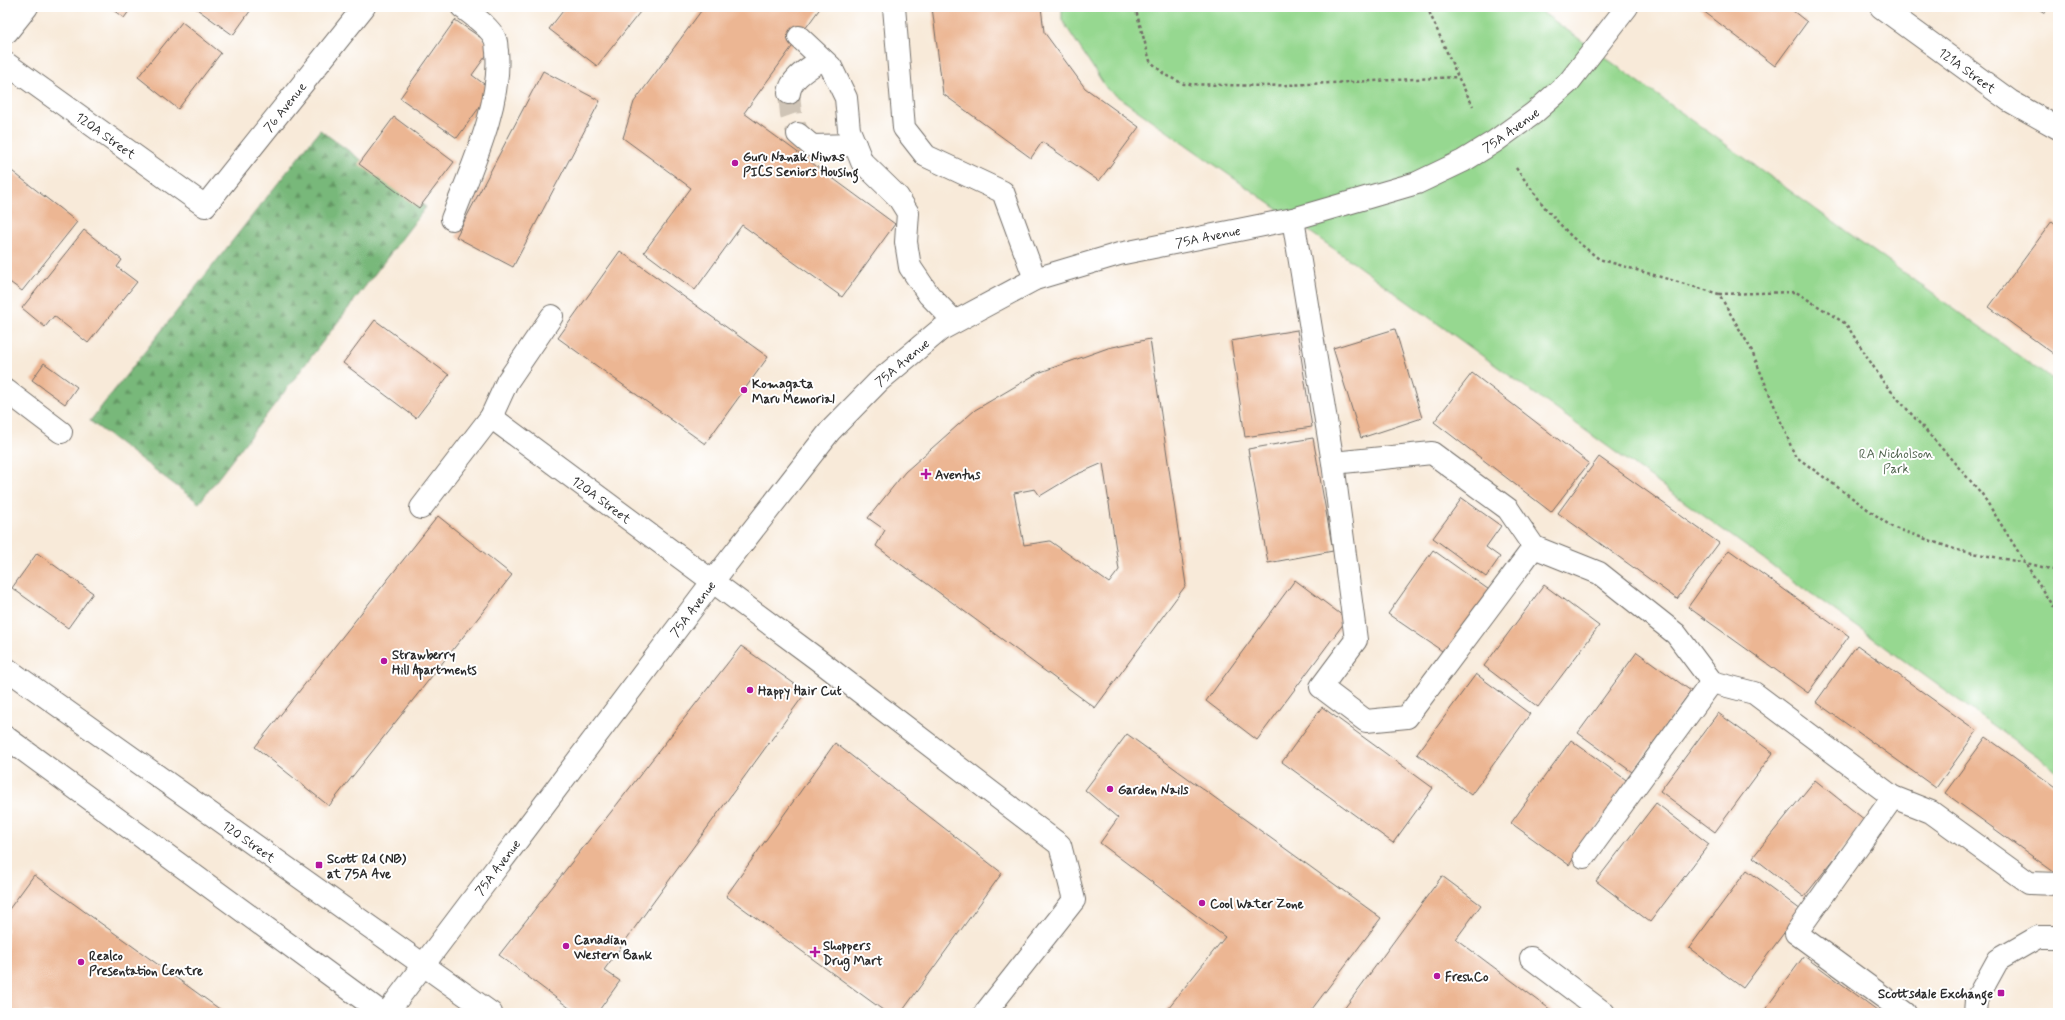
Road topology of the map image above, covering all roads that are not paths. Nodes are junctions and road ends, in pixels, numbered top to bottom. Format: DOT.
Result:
graph roads {
  1 [pos="27,7"];
  2 [pos="364,7"];
  3 [pos="462,7"];
  4 [pos="894,7"];
  5 [pos="1628,7"];
  6 [pos="1881,7"];
  7 [pos="7,32"];
  8 [pos="799,37"];
  9 [pos="822,59"];
  10 [pos="7,64"];
  11 [pos="789,93"];
  12 [pos="2058,128"];
  13 [pos="798,134"];
  14 [pos="854,146"];
  15 [pos="205,206"];
  16 [pos="452,219"];
  17 [pos="1293,219"];
  18 [pos="1034,279"];
  19 [pos="552,316"];
  20 [pos="954,322"];
  21 [pos="7,391"];
  22 [pos="491,416"];
  23 [pos="61,432"];
  24 [pos="1333,463"];
  25 [pos="421,508"];
  26 [pos="1534,547"];
  27 [pos="713,581"];
  28 [pos="7,669"];
  29 [pos="1712,682"];
  30 [pos="7,738"];
  31 [pos="1893,797"];
  32 [pos="1584,857"];
  33 [pos="2058,884"];
  34 [pos="2058,937"];
  35 [pos="1531,958"];
  36 [pos="423,965"];
  37 [pos="382,1013"];
  38 [pos="387,1013"];
  39 [pos="491,1013"];
  40 [pos="986,1013"];
  41 [pos="1604,1013"];
  42 [pos="1905,1013"];
  43 [pos="1975,1013"];
  1 -- 7 [label="street"];
  2 -- 15 [label="street, 76 Avenue"];
  3 -- 16 [label="street"];
  4 -- 18 [label="street"];
  5 -- 17 [label="street, 75A Avenue"];
  6 -- 12 [label="street, 121A Street"];
  8 -- 9 [label="street"];
  9 -- 11 [label="street"];
  9 -- 14 [label="street"];
  10 -- 15 [label="street, 120A Street"];
  13 -- 14 [label="street"];
  14 -- 20 [label="street"];
  17 -- 18 [label="street, 75A Avenue"];
  17 -- 24 [label="street"];
  18 -- 20 [label="street, 75A Avenue"];
  19 -- 22 [label="street"];
  20 -- 27 [label="street, 75A Avenue"];
  21 -- 23 [label="street"];
  22 -- 25 [label="street"];
  22 -- 27 [label="street, 120A Street"];
  24 -- 26 [label="street"];
  24 -- 26 [label="street"];
  26 -- 29 [label="street"];
  27 -- 36 [label="street, 75A Avenue"];
  27 -- 40 [label="street, 120A Street"];
  28 -- 36 [label="street, 120 Street"];
  29 -- 31 [label="street"];
  29 -- 32 [label="street"];
  30 -- 37 [label="street"];
  31 -- 33 [label="street"];
  31 -- 42 [label="street"];
  34 -- 43 [label="street"];
  35 -- 41 [label="street"];
  36 -- 38 [label="street, 75A Avenue"];
  36 -- 39 [label="street, 120 Street"];
}
